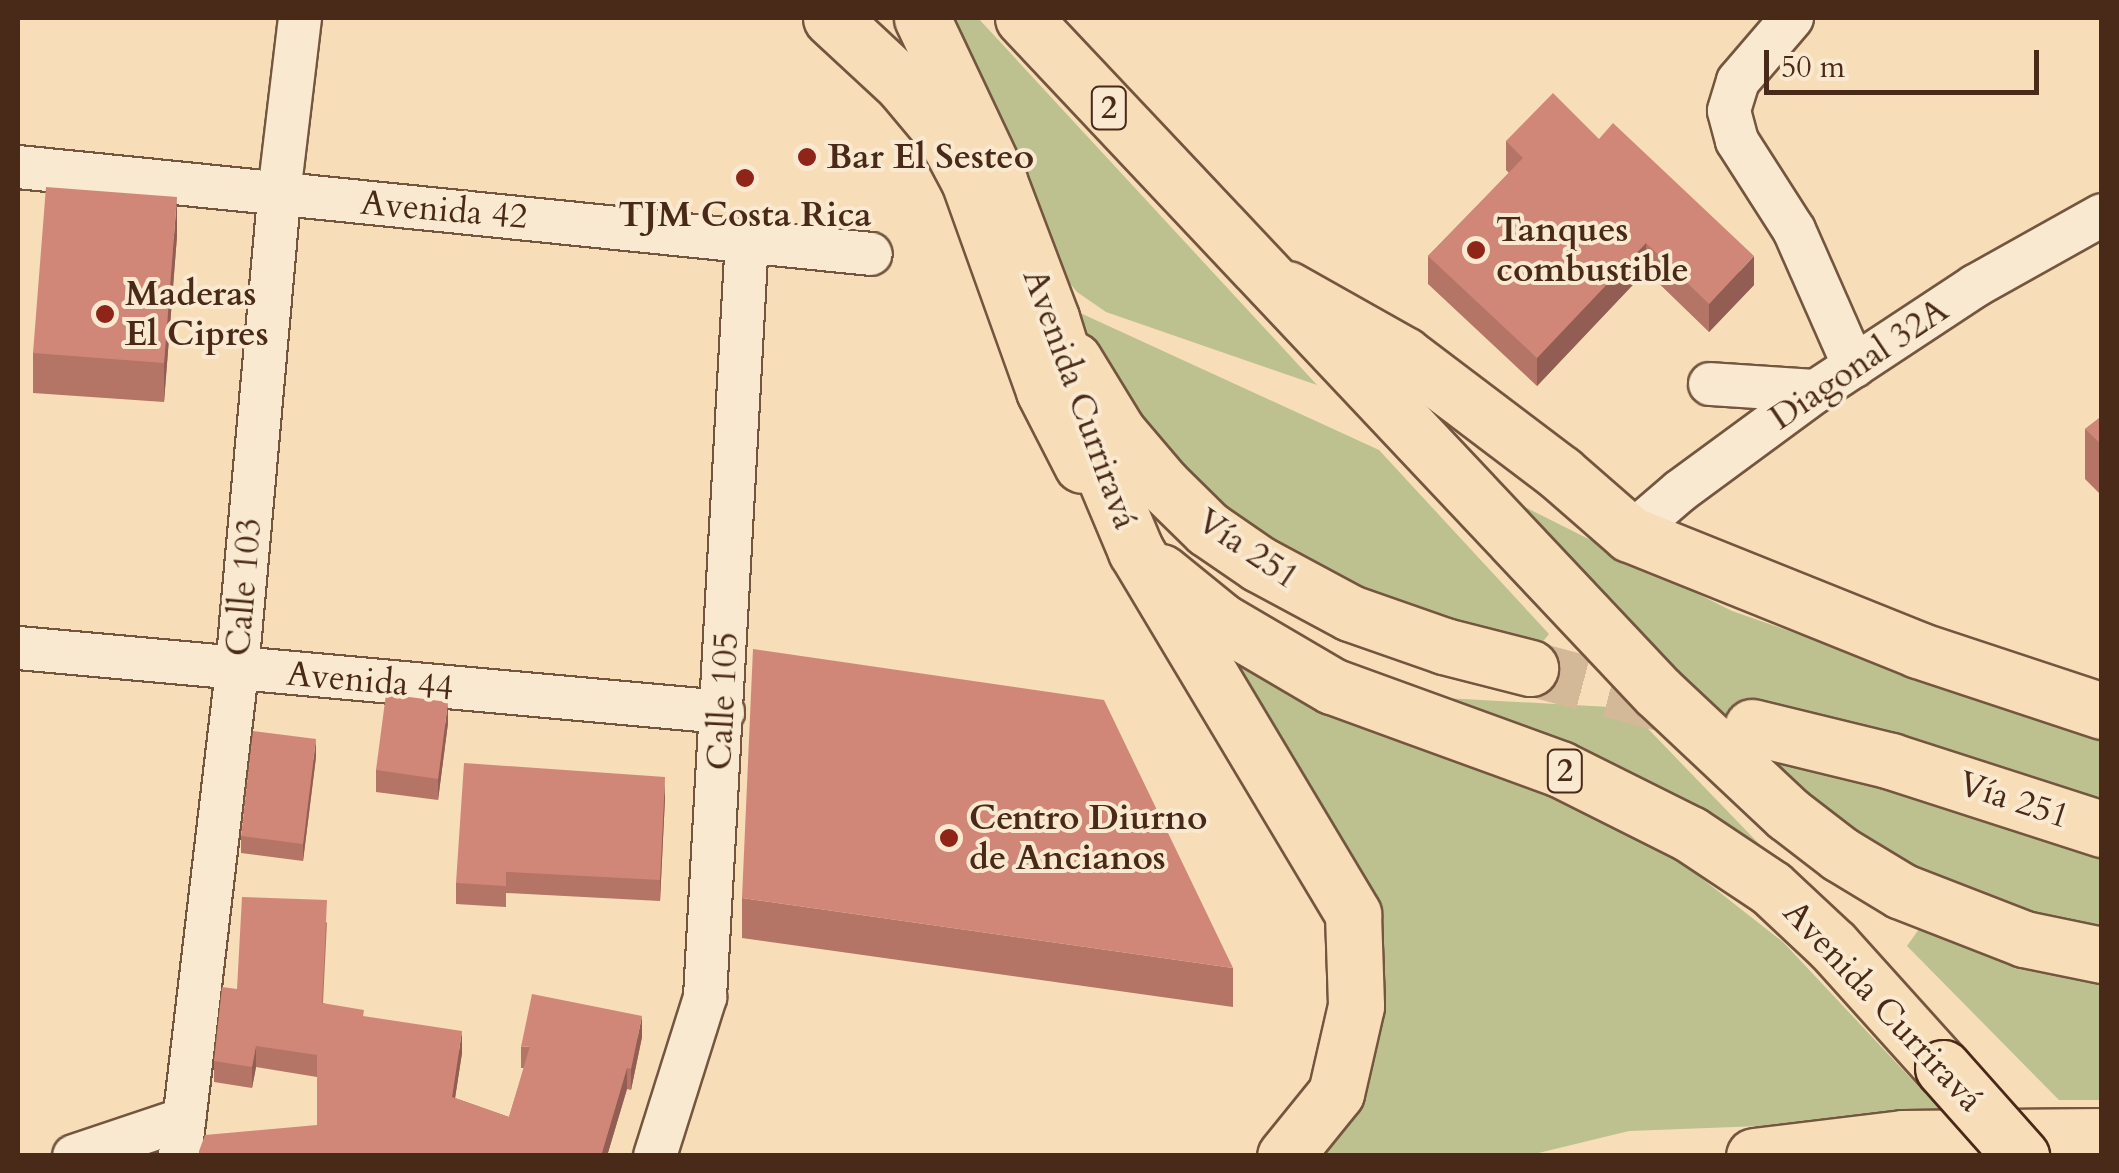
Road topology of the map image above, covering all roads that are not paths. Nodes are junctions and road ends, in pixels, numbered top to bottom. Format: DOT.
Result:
graph roads {
  1 [pos="300,18"];
  2 [pos="831,18"];
  3 [pos="922,18"];
  4 [pos="1024,18"];
  5 [pos="1792,18"];
  6 [pos="18,167"];
  7 [pos="279,194"];
  8 [pos="2102,215"];
  9 [pos="746,238"];
  10 [pos="870,254"];
  11 [pos="1276,283"];
  12 [pos="1052,318"];
  13 [pos="1854,366"];
  14 [pos="1710,384"];
  15 [pos="1816,390"];
  16 [pos="1630,534"];
  17 [pos="1136,551"];
  18 [pos="18,648"];
  19 [pos="1530,668"];
  20 [pos="237,670"];
  21 [pos="2102,711"];
  22 [pos="723,712"];
  23 [pos="1752,728"];
  24 [pos="2102,828"];
  25 [pos="2102,955"];
  26 [pos="2102,1136"];
  27 [pos="182,1137"];
  28 [pos="74,1156"];
  29 [pos="655,1156"];
  30 [pos="1285,1156"];
  31 [pos="1754,1156"];
  32 [pos="2022,1156"];
  1 -- 7 [label="street, Calle 103"];
  2 -- 17 [label="main road"];
  3 -- 12 [label="main road, Avenida Curriravá / 2"];
  4 -- 11 [label="main road, Avenida Curriravá / 2"];
  5 -- 13 [label="street"];
  6 -- 7 [label="street, Avenida 42"];
  7 -- 9 [label="street, Avenida 42"];
  7 -- 20 [label="street, Calle 103"];
  8 -- 13 [label="street, Diagonal 32A"];
  9 -- 10 [label="street, Avenida 42"];
  9 -- 22 [label="street, Calle 105"];
  11 -- 16 [label="main road"];
  11 -- 25 [label="main road, Avenida Curriravá"];
  12 -- 17 [label="main road, Avenida Curriravá / 2"];
  12 -- 19 [label="main road, Vía 251"];
  13 -- 15 [label="street, Diagonal 32A"];
  14 -- 15 [label="street"];
  15 -- 16 [label="street, Diagonal 32A"];
  16 -- 21 [label="main road"];
  17 -- 30 [label="main road"];
  17 -- 32 [label="main road, Avenida Curriravá / 2, bridge"];
  18 -- 20 [label="street, Avenida 44"];
  20 -- 22 [label="street, Avenida 44"];
  20 -- 27 [label="street, Calle 103"];
  22 -- 29 [label="street, Calle 105"];
  23 -- 24 [label="main road, Vía 251"];
  26 -- 31 [label="main road"];
  27 -- 28 [label="street"];
}
